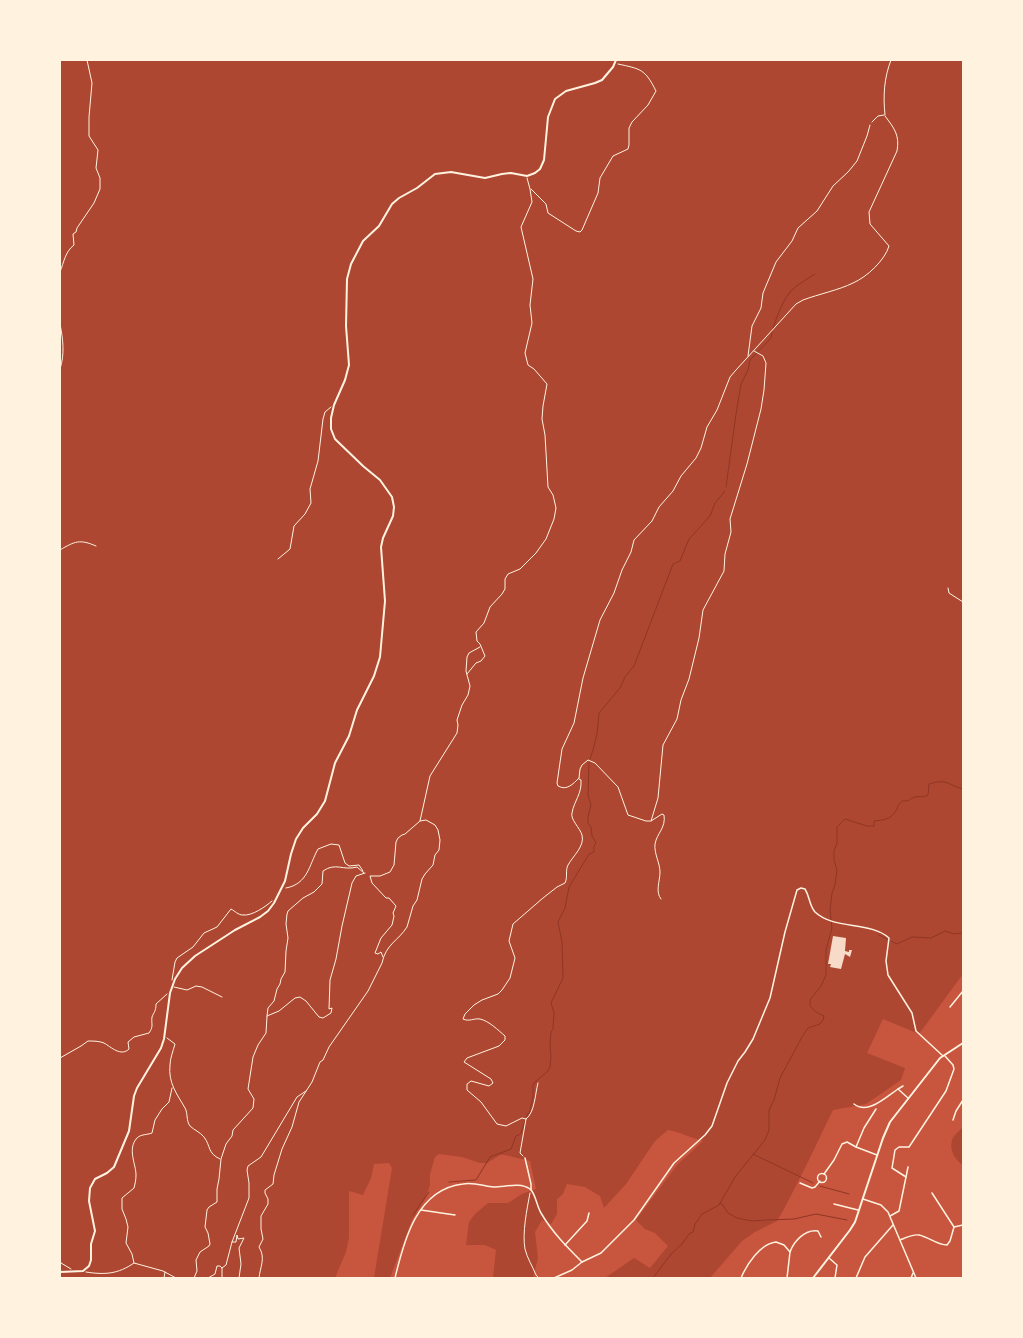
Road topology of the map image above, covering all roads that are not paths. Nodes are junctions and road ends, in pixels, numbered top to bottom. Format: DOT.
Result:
graph roads {
  1 [pos="616,60"];
  2 [pos="963,991"];
  3 [pos="950,1007"];
  4 [pos="963,1043"];
  5 [pos="944,1056"];
  6 [pos="903,1086"];
  7 [pos="898,1089"];
  8 [pos="908,1098"];
  9 [pos="963,1100"];
  10 [pos="854,1104"];
  11 [pos="876,1109"];
  12 [pos="953,1120"];
  13 [pos="856,1147"];
  14 [pos="877,1155"];
  15 [pos="525,1158"];
  16 [pos="908,1167"];
  17 [pos="824,1174"];
  18 [pos="906,1177"];
  19 [pos="820,1181"];
  20 [pos="800,1183"];
  21 [pos="531,1189"];
  22 [pos="932,1193"];
  23 [pos="862,1199"];
  24 [pos="834,1204"];
  25 [pos="420,1210"];
  26 [pos="858,1210"];
  27 [pos="589,1213"];
  28 [pos="455,1215"];
  29 [pos="890,1216"];
  30 [pos="893,1225"];
  31 [pos="963,1225"];
  32 [pos="954,1228"];
  33 [pos="821,1237"];
  34 [pos="900,1240"];
  35 [pos="565,1245"];
  36 [pos="790,1252"];
  37 [pos="829,1258"];
  38 [pos="582,1262"];
  39 [pos="60,1272"];
  40 [pos="914,1273"];
  41 [pos="395,1278"];
  42 [pos="554,1278"];
  43 [pos="741,1278"];
  44 [pos="787,1278"];
  45 [pos="813,1278"];
  46 [pos="835,1278"];
  47 [pos="856,1278"];
  48 [pos="911,1278"];
  49 [pos="916,1278"];
  1 -- 39 [label="main road"];
  2 -- 3 [label="street"];
  4 -- 5 [label="main road"];
  5 -- 8 [label="main road"];
  5 -- 18 [label="street"];
  5 -- 38 [label="street"];
  6 -- 7 [label="street"];
  7 -- 8 [label="street"];
  7 -- 10 [label="street"];
  8 -- 14 [label="main road"];
  9 -- 12 [label="street"];
  11 -- 13 [label="street"];
  13 -- 14 [label="street"];
  13 -- 17 [label="street"];
  14 -- 23 [label="main road"];
  15 -- 21 [label="street"];
  16 -- 18 [label="street"];
  17 -- 19 [label="street"];
  17 -- 19 [label="street"];
  18 -- 29 [label="street"];
  19 -- 20 [label="street"];
  21 -- 25 [label="street"];
  21 -- 35 [label="street"];
  22 -- 32 [label="street"];
  23 -- 26 [label="main road"];
  23 -- 29 [label="street"];
  24 -- 26 [label="street"];
  25 -- 28 [label="street"];
  25 -- 41 [label="street"];
  26 -- 37 [label="main road"];
  27 -- 35 [label="street"];
  29 -- 30 [label="street"];
  30 -- 34 [label="street"];
  30 -- 47 [label="street"];
  31 -- 32 [label="street"];
  32 -- 34 [label="street"];
  33 -- 36 [label="street"];
  34 -- 40 [label="street"];
  35 -- 38 [label="street"];
  36 -- 43 [label="street"];
  36 -- 44 [label="street"];
  37 -- 45 [label="main road"];
  37 -- 46 [label="street"];
  38 -- 42 [label="street"];
  40 -- 48 [label="street"];
  40 -- 49 [label="street"];
}
